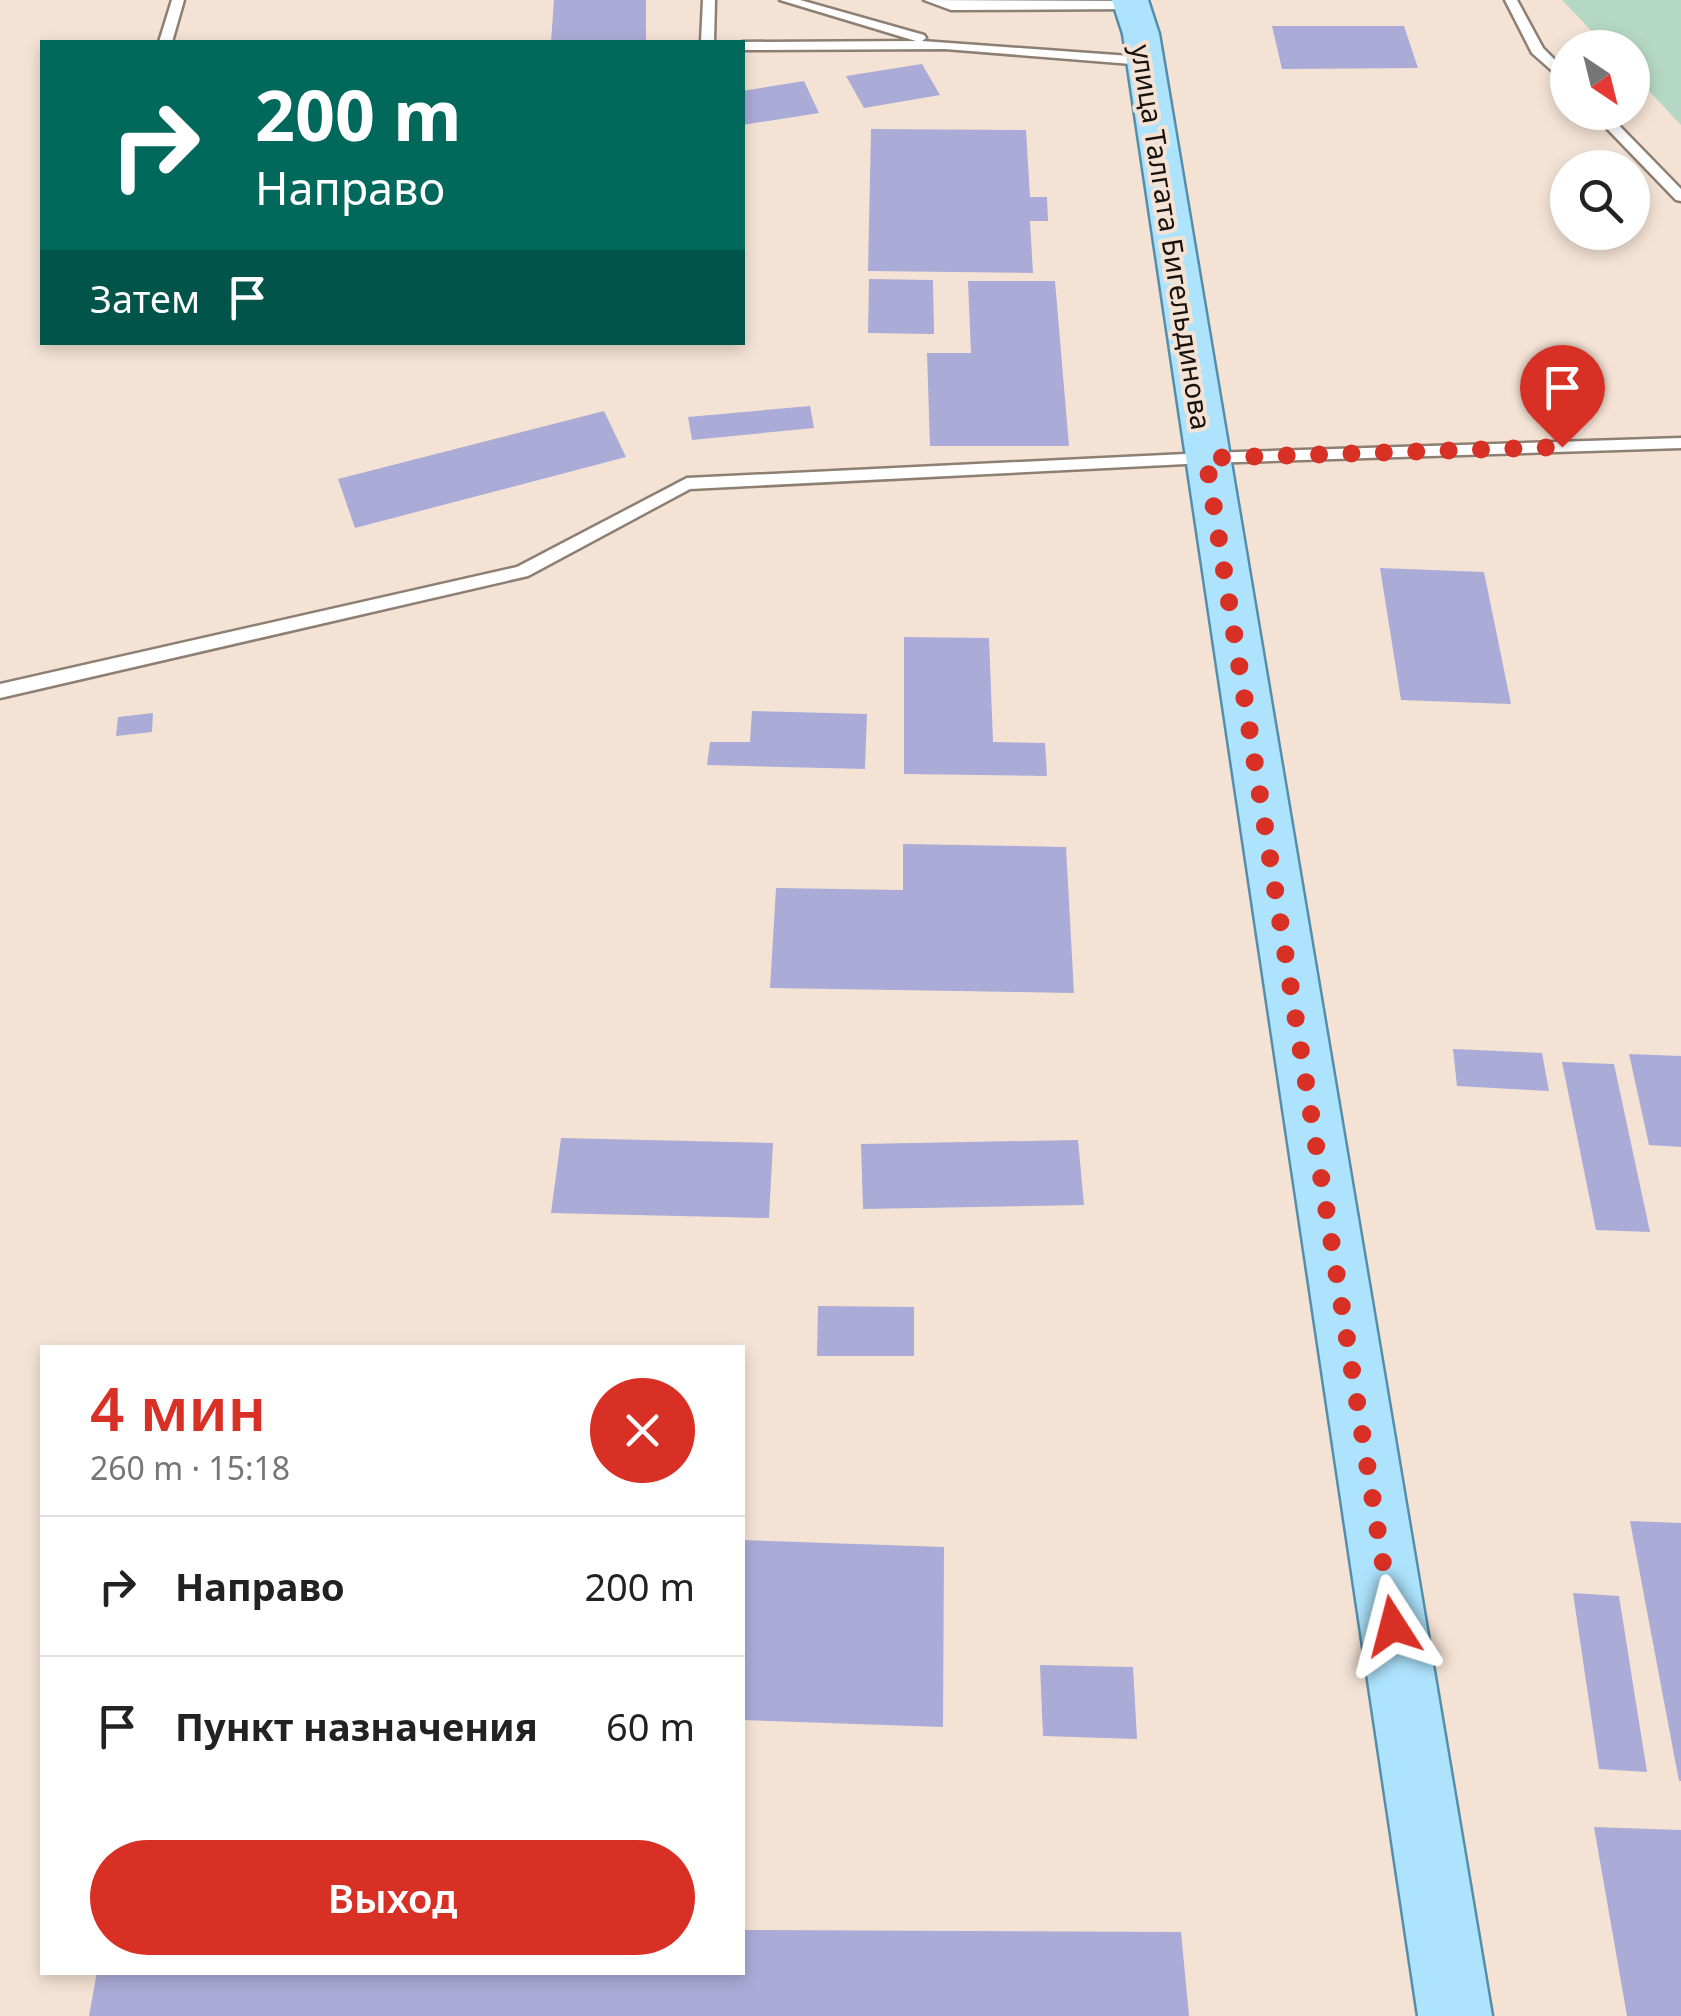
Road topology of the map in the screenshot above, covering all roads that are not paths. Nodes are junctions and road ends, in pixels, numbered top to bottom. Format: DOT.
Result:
graph roads {
  1 [pos="178,0"];
  2 [pos="709,0"];
  3 [pos="786,0"];
  4 [pos="930,0"];
  5 [pos="1512,0"];
  6 [pos="1131,3"];
  7 [pos="167,40"];
  8 [pos="708,40"];
  9 [pos="944,45"];
  10 [pos="745,46"];
  11 [pos="1144,61"];
  12 [pos="1550,63"];
  13 [pos="1616,130"];
  14 [pos="1681,197"];
  15 [pos="1681,443"];
  16 [pos="1206,458"];
  17 [pos="0,691"];
  18 [pos="1455,2016"];
  1 -- 7 [label="lane"];
  2 -- 8 [label="lane"];
  3 -- 9 [label="lane"];
  4 -- 6 [label="lane"];
  5 -- 12 [label="lane"];
  6 -- 11 [label="main road, улица Талгата Бигельдинова"];
  9 -- 10 [label="lane"];
  9 -- 11 [label="lane"];
  11 -- 16 [label="main road, улица Талгата Бигельдинова"];
  13 -- 14 [label="lane"];
  15 -- 16 [label="lane"];
  16 -- 17 [label="lane"];
  16 -- 18 [label="main road, улица Талгата Бигельдинова"];
}
